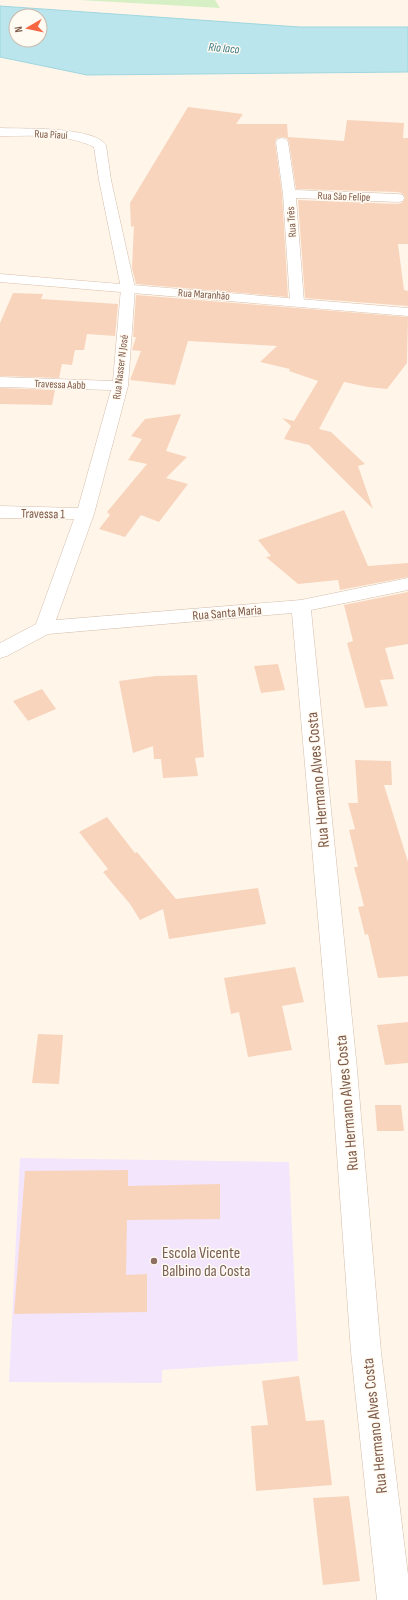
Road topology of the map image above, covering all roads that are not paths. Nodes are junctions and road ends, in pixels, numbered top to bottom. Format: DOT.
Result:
graph roads {
  1 [pos="0,132"];
  2 [pos="282,142"];
  3 [pos="100,145"];
  4 [pos="289,194"];
  5 [pos="398,198"];
  6 [pos="0,278"];
  7 [pos="128,288"];
  8 [pos="297,302"];
  9 [pos="408,312"];
  10 [pos="0,382"];
  11 [pos="120,386"];
  12 [pos="0,512"];
  13 [pos="85,514"];
  14 [pos="408,584"];
  15 [pos="301,606"];
  16 [pos="44,628"];
  17 [pos="0,651"];
  18 [pos="394,1600"];
  1 -- 3 [label="street, Rua Piauí"];
  2 -- 4 [label="street, Rua Três"];
  3 -- 7 [label="street, Rua Nasser N José"];
  4 -- 5 [label="street, Rua São Felipe"];
  4 -- 8 [label="street, Rua Três"];
  6 -- 7 [label="street, Rua Maranhão"];
  7 -- 8 [label="street, Rua Maranhão"];
  7 -- 11 [label="street, Rua Nasser N José"];
  8 -- 9 [label="street, Rua Maranhão"];
  10 -- 11 [label="street, Travessa Aabb"];
  11 -- 13 [label="street, Rua Nasser N José"];
  12 -- 13 [label="street, Travessa 1"];
  13 -- 16 [label="street, Rua Nasser N José"];
  14 -- 15 [label="street, Rua Santa Maria"];
  15 -- 16 [label="street, Rua Santa Maria"];
  15 -- 18 [label="street, Rua Hermano Alves Costa"];
  16 -- 17 [label="street"];
}
